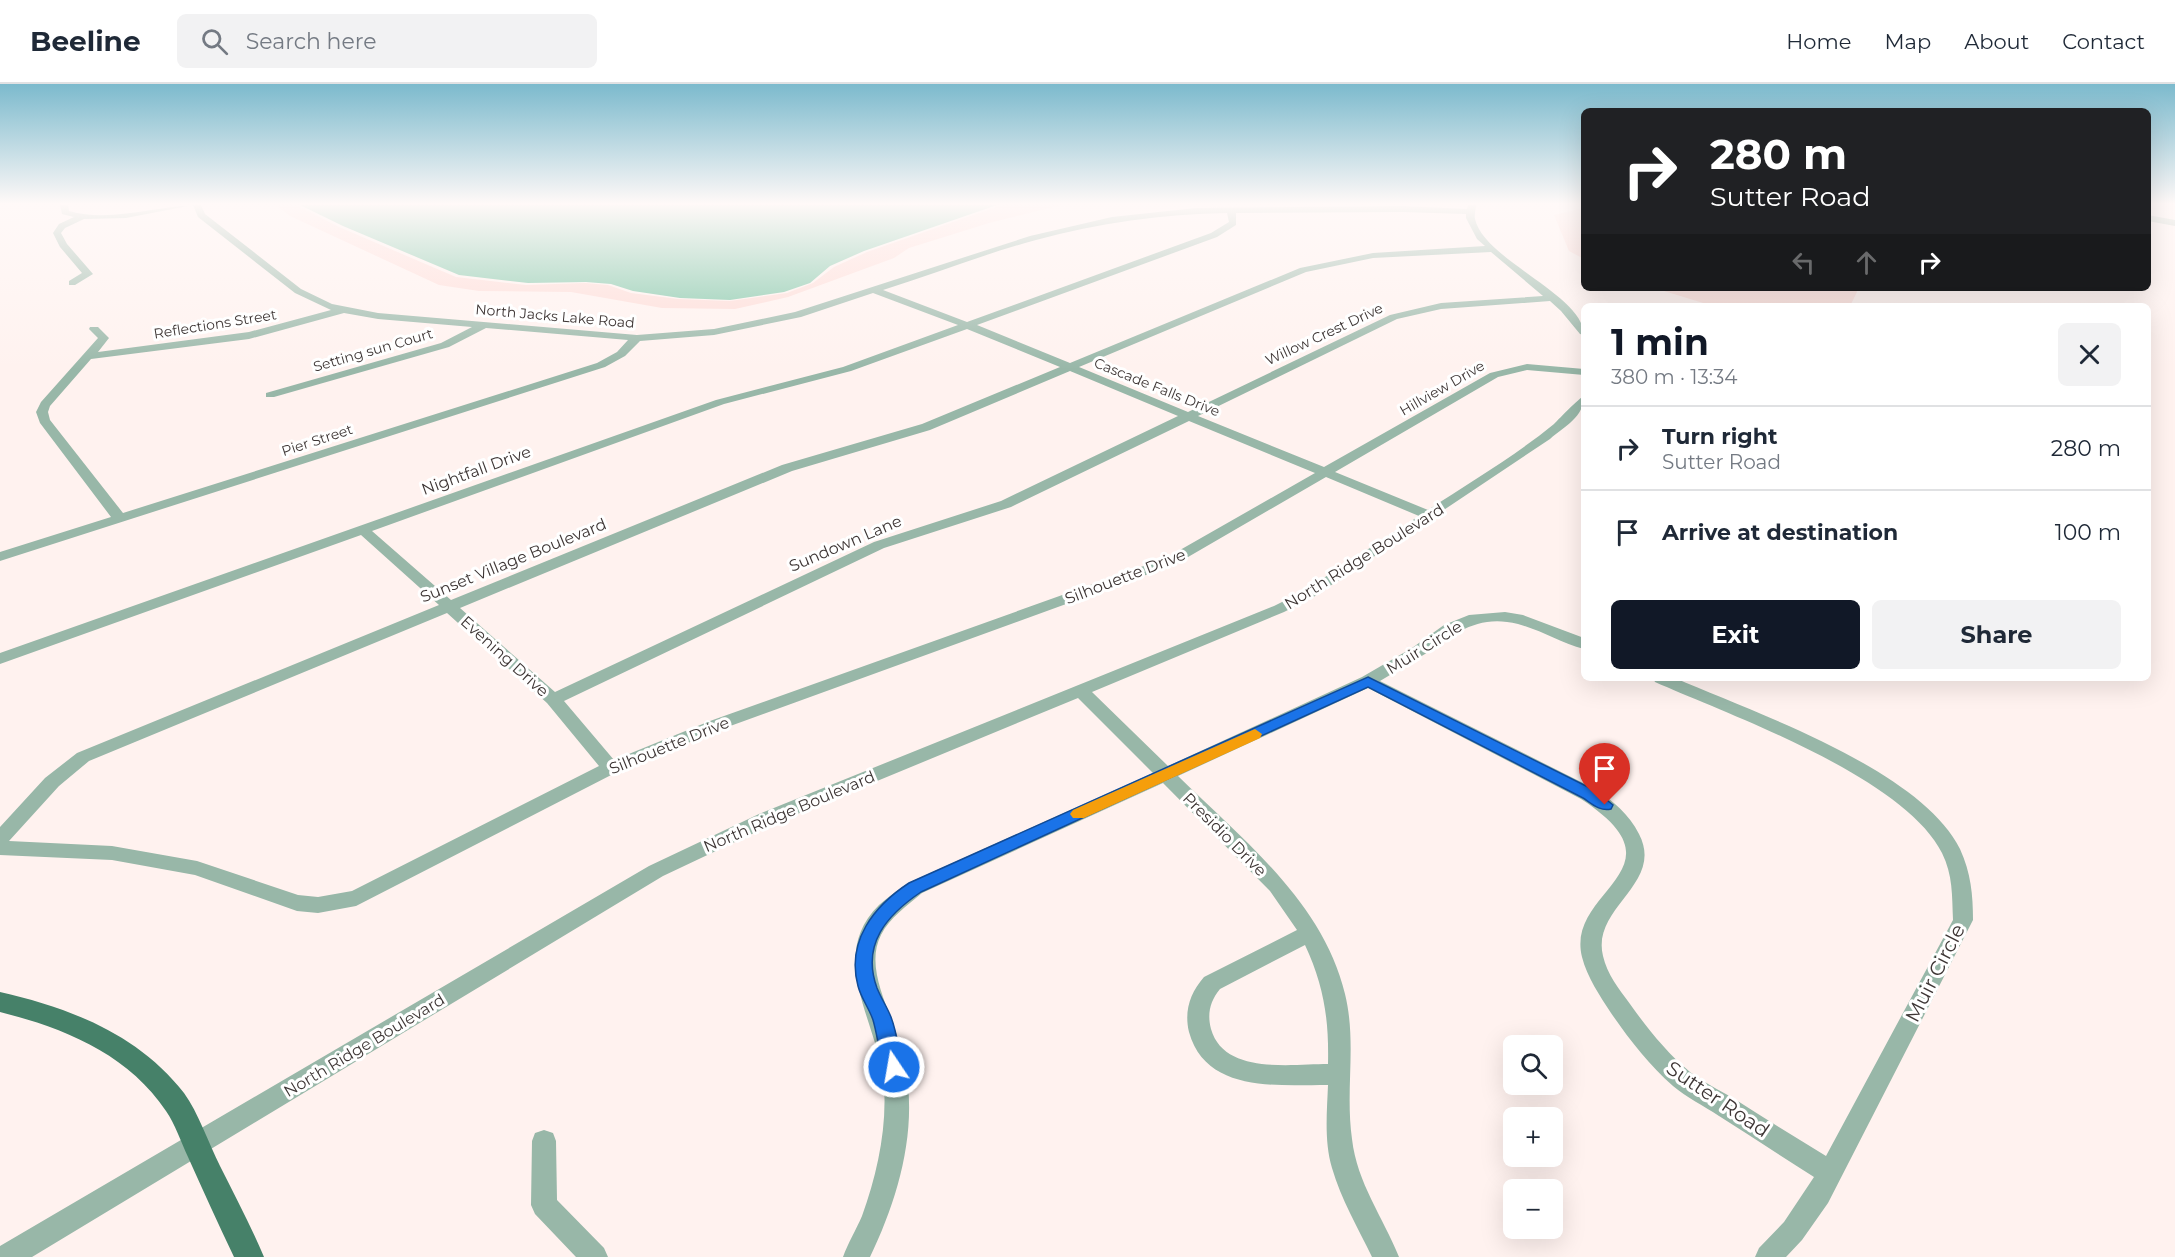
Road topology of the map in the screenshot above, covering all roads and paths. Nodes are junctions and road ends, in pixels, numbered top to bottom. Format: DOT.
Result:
graph roads {
  1 [pos="76,260"];
  2 [pos="259,260"];
  3 [pos="970,260"];
  4 [pos="1146,260"];
  5 [pos="1352,260"];
  6 [pos="1505,260"];
  7 [pos="72,283"];
  8 [pos="873,290"];
  9 [pos="1553,298"];
  10 [pos="342,310"];
  11 [pos="967,325"];
  12 [pos="482,326"];
  13 [pos="1581,328"];
  14 [pos="94,329"];
  15 [pos="637,338"];
  16 [pos="90,356"];
  17 [pos="1070,368"];
  18 [pos="1581,372"];
  19 [pos="270,395"];
  20 [pos="1581,404"];
  21 [pos="1188,416"];
  22 [pos="1326,472"];
  23 [pos="1429,515"];
  24 [pos="120,519"];
  25 [pos="362,529"];
  26 [pos="0,557"];
  27 [pos="450,606"];
  28 [pos="1581,643"];
  29 [pos="0,659"];
  30 [pos="1368,681"];
  31 [pos="1668,681"];
  32 [pos="1082,692"];
  33 [pos="553,699"];
  34 [pos="611,768"];
  35 [pos="1165,775"];
  36 [pos="0,839"];
  37 [pos="0,848"];
  38 [pos="1310,933"];
  39 [pos="0,1002"];
  40 [pos="1341,1074"];
  41 [pos="544,1141"];
  42 [pos="196,1144"];
  43 [pos="1830,1173"];
  44 [pos="7,1257"];
  45 [pos="249,1257"];
  46 [pos="595,1257"];
  47 [pos="856,1257"];
  48 [pos="1386,1257"];
  49 [pos="1768,1257"];
  1 -- 7 [label="street"];
  2 -- 10 [label="street, North Jacks Lake Road"];
  3 -- 8 [label="street, North Jacks Lake Road"];
  4 -- 11 [label="street, Nightfall Drive"];
  5 -- 17 [label="street, Sunset Village Boulevard"];
  6 -- 9 [label="street"];
  8 -- 11 [label="street, Cascade Falls Drive"];
  8 -- 15 [label="street, North Jacks Lake Road"];
  9 -- 13 [label="street"];
  9 -- 21 [label="street, Willow Crest Drive"];
  10 -- 12 [label="street, North Jacks Lake Road"];
  10 -- 16 [label="street, Reflections Street"];
  11 -- 17 [label="street, Cascade Falls Drive"];
  11 -- 25 [label="street, Nightfall Drive"];
  12 -- 15 [label="street, North Jacks Lake Road"];
  12 -- 19 [label="street, Setting sun Court"];
  14 -- 16 [label="street"];
  15 -- 24 [label="street, Pier Street"];
  16 -- 24 [label="street"];
  17 -- 21 [label="street, Cascade Falls Drive"];
  17 -- 27 [label="street, Sunset Village Boulevard"];
  18 -- 22 [label="street, Hillview Drive"];
  20 -- 23 [label="street, North Ridge Boulevard"];
  21 -- 22 [label="street, Cascade Falls Drive"];
  21 -- 33 [label="street, Sundown Lane"];
  22 -- 23 [label="street, Cascade Falls Drive"];
  22 -- 34 [label="street, Silhouette Drive"];
  23 -- 32 [label="street, North Ridge Boulevard"];
  24 -- 26 [label="street, Pier Street"];
  25 -- 27 [label="street, Evening Drive"];
  25 -- 29 [label="street, Nightfall Drive"];
  27 -- 33 [label="street, Evening Drive"];
  27 -- 36 [label="street, Sunset Village Boulevard"];
  28 -- 30 [label="street, Muir Circle"];
  30 -- 35 [label="street, Muir Circle"];
  30 -- 43 [label="street, Sutter Road"];
  31 -- 43 [label="street, Muir Circle"];
  32 -- 35 [label="street, Presidio Drive"];
  32 -- 42 [label="street, North Ridge Boulevard"];
  33 -- 34 [label="street, Evening Drive"];
  34 -- 37 [label="street, Silhouette Drive"];
  35 -- 38 [label="street, Presidio Drive"];
  35 -- 47 [label="street, Muir Circle"];
  38 -- 40 [label="street, Presidio Drive"];
  38 -- 40 [label="street"];
  39 -- 42 [label="main road"];
  40 -- 48 [label="street, Presidio Drive"];
  41 -- 46 [label="street"];
  42 -- 44 [label="street, North Ridge Boulevard"];
  42 -- 45 [label="main road"];
  43 -- 49 [label="street, Muir Circle"];
}
